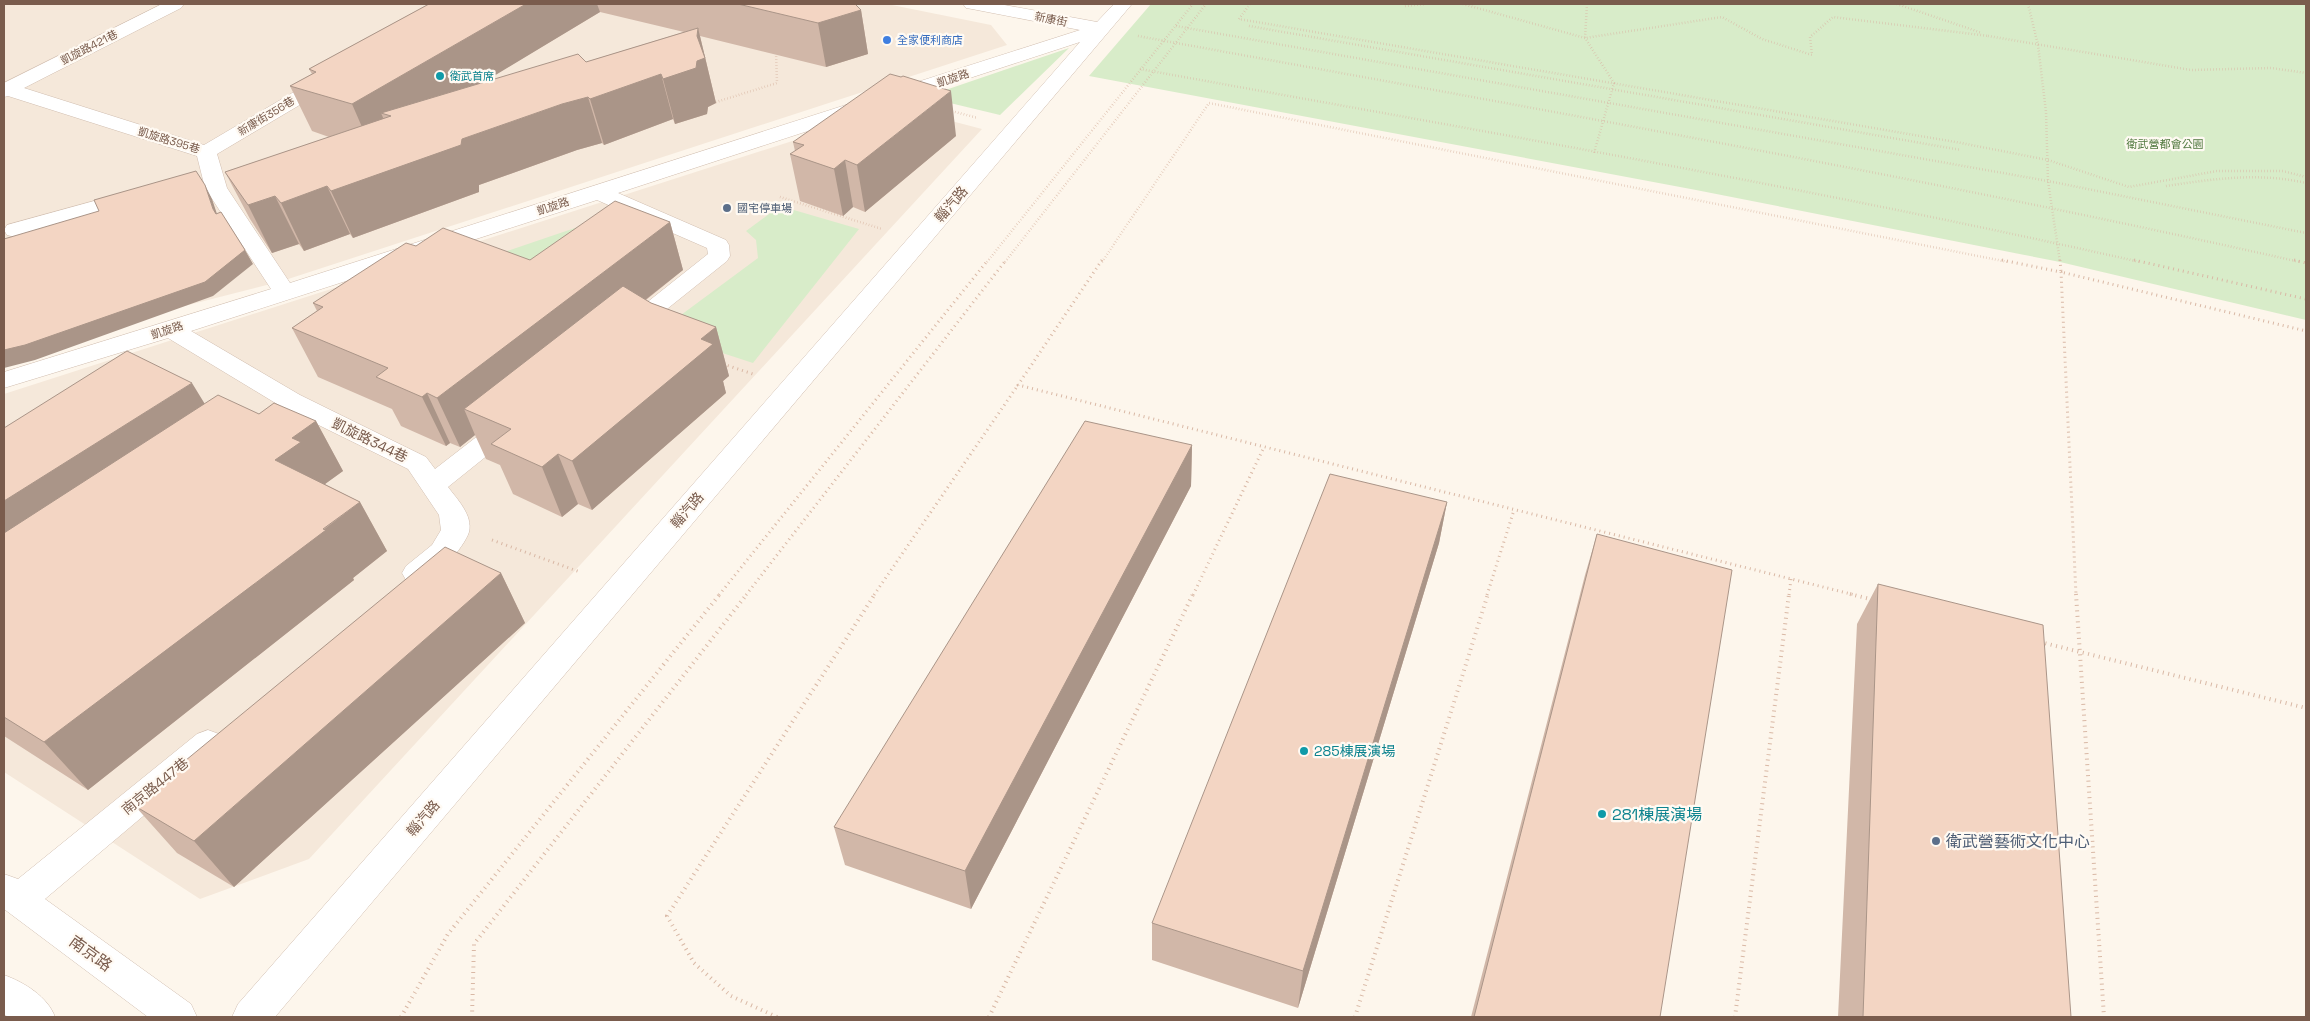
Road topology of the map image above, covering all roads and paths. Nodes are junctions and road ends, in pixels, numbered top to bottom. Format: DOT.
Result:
graph roads {
  1 [pos="175,4"];
  2 [pos="972,4"];
  3 [pos="1123,4"];
  4 [pos="1193,4"];
  5 [pos="1206,4"];
  6 [pos="1250,4"];
  7 [pos="1425,4"];
  8 [pos="1464,4"];
  9 [pos="1587,4"];
  10 [pos="1897,4"];
  11 [pos="2028,4"];
  12 [pos="1406,6"];
  13 [pos="1176,26"];
  14 [pos="1249,26"];
  15 [pos="1101,29"];
  16 [pos="1185,29"];
  17 [pos="1989,36"];
  18 [pos="1585,38"];
  19 [pos="1163,42"];
  20 [pos="1174,43"];
  21 [pos="2038,45"];
  22 [pos="776,47"];
  23 [pos="348,68"];
  24 [pos="1140,69"];
  25 [pos="1152,71"];
  26 [pos="2306,73"];
  27 [pos="1614,83"];
  28 [pos="1613,89"];
  29 [pos="5,90"];
  30 [pos="1608,102"];
  31 [pos="711,103"];
  32 [pos="1603,122"];
  33 [pos="1961,150"];
  34 [pos="206,152"];
  35 [pos="1594,153"];
  36 [pos="2048,160"];
  37 [pos="2306,177"];
  38 [pos="2048,181"];
  39 [pos="2306,183"];
  40 [pos="2166,186"];
  41 [pos="155,190"];
  42 [pos="598,192"];
  43 [pos="780,197"];
  44 [pos="2053,207"];
  45 [pos="15,230"];
  46 [pos="2306,233"];
  47 [pos="920,240"];
  48 [pos="2058,243"];
  49 [pos="2306,263"];
  50 [pos="2061,272"];
  51 [pos="284,292"];
  52 [pos="2306,299"];
  53 [pos="171,329"];
  54 [pos="2306,331"];
  55 [pos="610,343"];
  56 [pos="718,363"];
  57 [pos="4,380"];
  58 [pos="1018,386"];
  59 [pos="792,388"];
  60 [pos="291,401"];
  61 [pos="525,411"];
  62 [pos="266,417"];
  63 [pos="1264,447"];
  64 [pos="432,485"];
  65 [pos="1514,510"];
  66 [pos="453,514"];
  67 [pos="1791,579"];
  68 [pos="621,586"];
  69 [pos="396,590"];
  70 [pos="1878,601"];
  71 [pos="2031,640"];
  72 [pos="2079,652"];
  73 [pos="2306,708"];
  74 [pos="233,722"];
  75 [pos="11,894"];
  76 [pos="4,992"];
  77 [pos="37,1017"];
  78 [pos="178,1017"];
  79 [pos="251,1017"];
  80 [pos="401,1017"];
  81 [pos="472,1017"];
  82 [pos="777,1017"];
  83 [pos="989,1017"];
  84 [pos="1355,1017"];
  85 [pos="1735,1017"];
  86 [pos="2104,1017"];
  1 -- 29 [label="street, 凱旋路421巷"];
  2 -- 15 [label="street, 新康街"];
  3 -- 15 [label="street, 輜汽路"];
  4 -- 13 [label="path"];
  5 -- 16 [label="path"];
  6 -- 27 [label="path"];
  7 -- 12 [label="path"];
  8 -- 18 [label="path"];
  9 -- 18 [label="path"];
  10 -- 17 [label="path"];
  11 -- 21 [label="path"];
  13 -- 16 [label="path"];
  13 -- 19 [label="path"];
  14 -- 28 [label="path"];
  15 -- 19 [label="path"];
  15 -- 42 [label="street, 凱旋路"];
  15 -- 47 [label="street, 輜汽路"];
  16 -- 20 [label="path"];
  16 -- 30 [label="path"];
  17 -- 18 [label="path"];
  17 -- 21 [label="path"];
  18 -- 27 [label="path"];
  19 -- 20 [label="path"];
  19 -- 24 [label="path"];
  20 -- 25 [label="path"];
  20 -- 32 [label="path"];
  21 -- 26 [label="path"];
  21 -- 36 [label="path"];
  22 -- 31 [label="path"];
  23 -- 34 [label="street, 新康街356巷"];
  24 -- 25 [label="path"];
  24 -- 80 [label="path"];
  25 -- 35 [label="path"];
  25 -- 81 [label="path"];
  27 -- 28 [label="path"];
  27 -- 36 [label="path"];
  28 -- 30 [label="path"];
  28 -- 33 [label="path"];
  29 -- 34 [label="street, 凱旋路395巷"];
  30 -- 32 [label="path"];
  30 -- 38 [label="path"];
  32 -- 35 [label="path"];
  32 -- 44 [label="path"];
  34 -- 51 [label="street, 凱旋路395巷"];
  35 -- 48 [label="path"];
  36 -- 37 [label="path"];
  36 -- 38 [label="path"];
  38 -- 44 [label="path"];
  38 -- 46 [label="path"];
  39 -- 40 [label="path"];
  41 -- 45 [label="street"];
  42 -- 51 [label="street, 凱旋路"];
  42 -- 55 [label="street"];
  43 -- 47 [label="path"];
  44 -- 48 [label="path"];
  44 -- 49 [label="path"];
  47 -- 59 [label="street, 輜汽路"];
  48 -- 50 [label="path"];
  48 -- 52 [label="path"];
  50 -- 54 [label="path"];
  50 -- 58 [label="path"];
  50 -- 72 [label="path"];
  51 -- 53 [label="street, 凱旋路"];
  53 -- 57 [label="street, 凱旋路"];
  53 -- 60 [label="street, 凱旋路344巷"];
  56 -- 59 [label="path"];
  58 -- 63 [label="path"];
  58 -- 82 [label="path"];
  59 -- 68 [label="street, 輜汽路"];
  60 -- 62 [label="street"];
  60 -- 64 [label="street, 凱旋路344巷"];
  61 -- 64 [label="street"];
  63 -- 65 [label="path"];
  63 -- 83 [label="path"];
  64 -- 66 [label="street"];
  65 -- 67 [label="path"];
  65 -- 84 [label="path"];
  66 -- 68 [label="path"];
  66 -- 69 [label="street"];
  67 -- 70 [label="path"];
  67 -- 85 [label="path"];
  68 -- 79 [label="street, 輜汽路"];
  71 -- 72 [label="path"];
  72 -- 73 [label="path"];
  72 -- 86 [label="path"];
  74 -- 75 [label="street, 南京路447巷"];
  75 -- 78 [label="street, 南京路"];
  76 -- 77 [label="street"];
}
